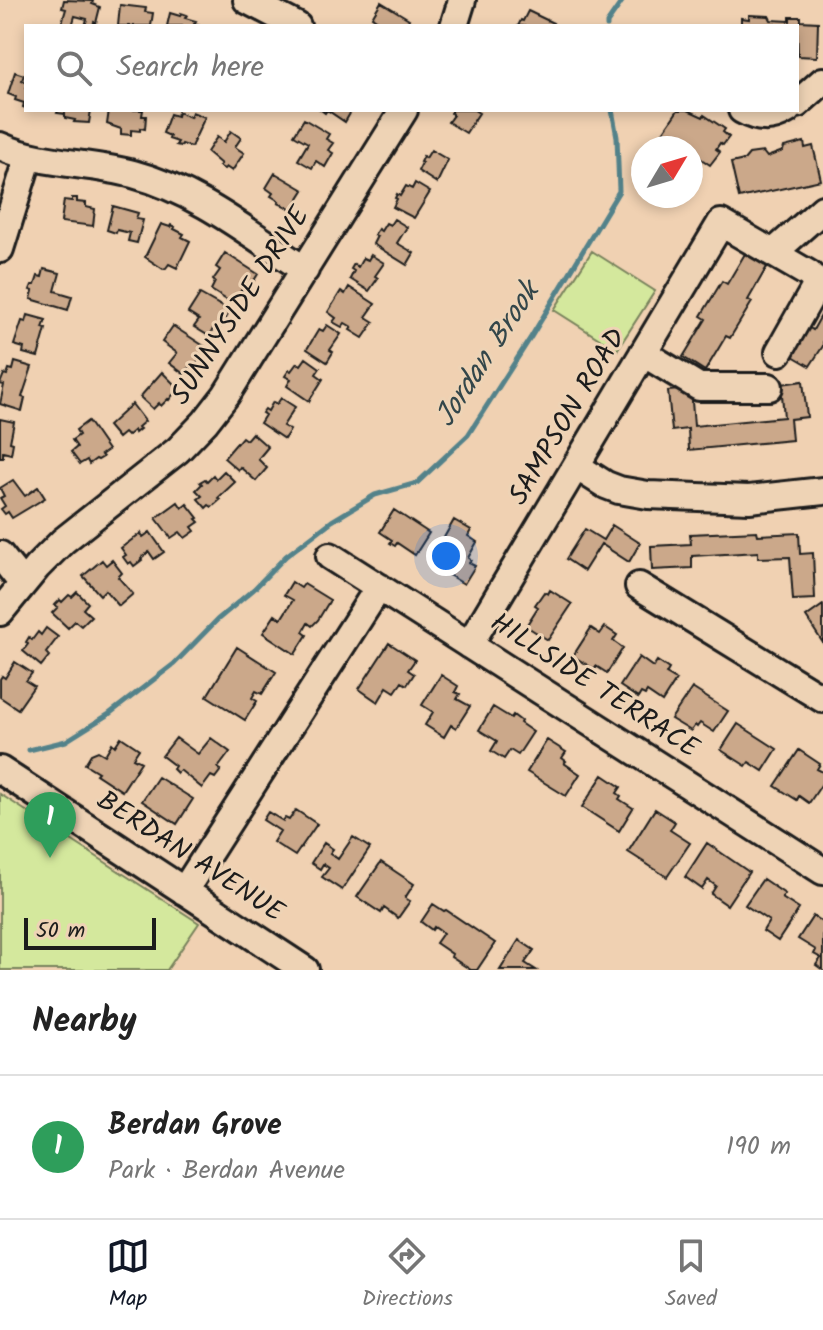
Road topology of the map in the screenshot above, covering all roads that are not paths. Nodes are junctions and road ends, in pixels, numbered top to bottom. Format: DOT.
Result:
graph roads {
  1 [pos="247,0"];
  2 [pos="462,0"];
  3 [pos="293,24"];
  4 [pos="455,24"];
  5 [pos="403,112"];
  6 [pos="746,112"];
  7 [pos="782,112"];
  8 [pos="0,146"];
  9 [pos="29,156"];
  10 [pos="823,209"];
  11 [pos="0,249"];
  12 [pos="773,253"];
  13 [pos="305,270"];
  14 [pos="779,352"];
  15 [pos="643,353"];
  16 [pos="769,387"];
  17 [pos="576,466"];
  18 [pos="823,491"];
  19 [pos="0,555"];
  20 [pos="330,556"];
  21 [pos="23,584"];
  22 [pos="639,586"];
  23 [pos="379,587"];
  24 [pos="0,612"];
  25 [pos="469,645"];
  26 [pos="823,699"];
  27 [pos="0,770"];
  28 [pos="823,871"];
  29 [pos="184,891"];
  30 [pos="299,968"];
  1 -- 3 [label="street"];
  2 -- 4 [label="street"];
  5 -- 13 [label="street, SUNNYSIDE DRIVE"];
  6 -- 7 [label="street"];
  8 -- 9 [label="street"];
  9 -- 11 [label="street"];
  9 -- 13 [label="street"];
  10 -- 12 [label="street"];
  12 -- 14 [label="street"];
  12 -- 15 [label="street, SAMPSON ROAD"];
  13 -- 21 [label="street, SUNNYSIDE DRIVE"];
  15 -- 16 [label="street"];
  15 -- 17 [label="street, SAMPSON ROAD"];
  17 -- 18 [label="street"];
  17 -- 25 [label="street, SAMPSON ROAD"];
  19 -- 21 [label="street"];
  20 -- 23 [label="street, HILLSIDE TERRACE"];
  21 -- 24 [label="street, SUNNYSIDE DRIVE"];
  22 -- 26 [label="street"];
  23 -- 25 [label="street, HILLSIDE TERRACE"];
  23 -- 29 [label="street"];
  25 -- 28 [label="street, HILLSIDE TERRACE"];
  27 -- 29 [label="street, BERDAN AVENUE"];
  29 -- 30 [label="street, BERDAN AVENUE"];
}
